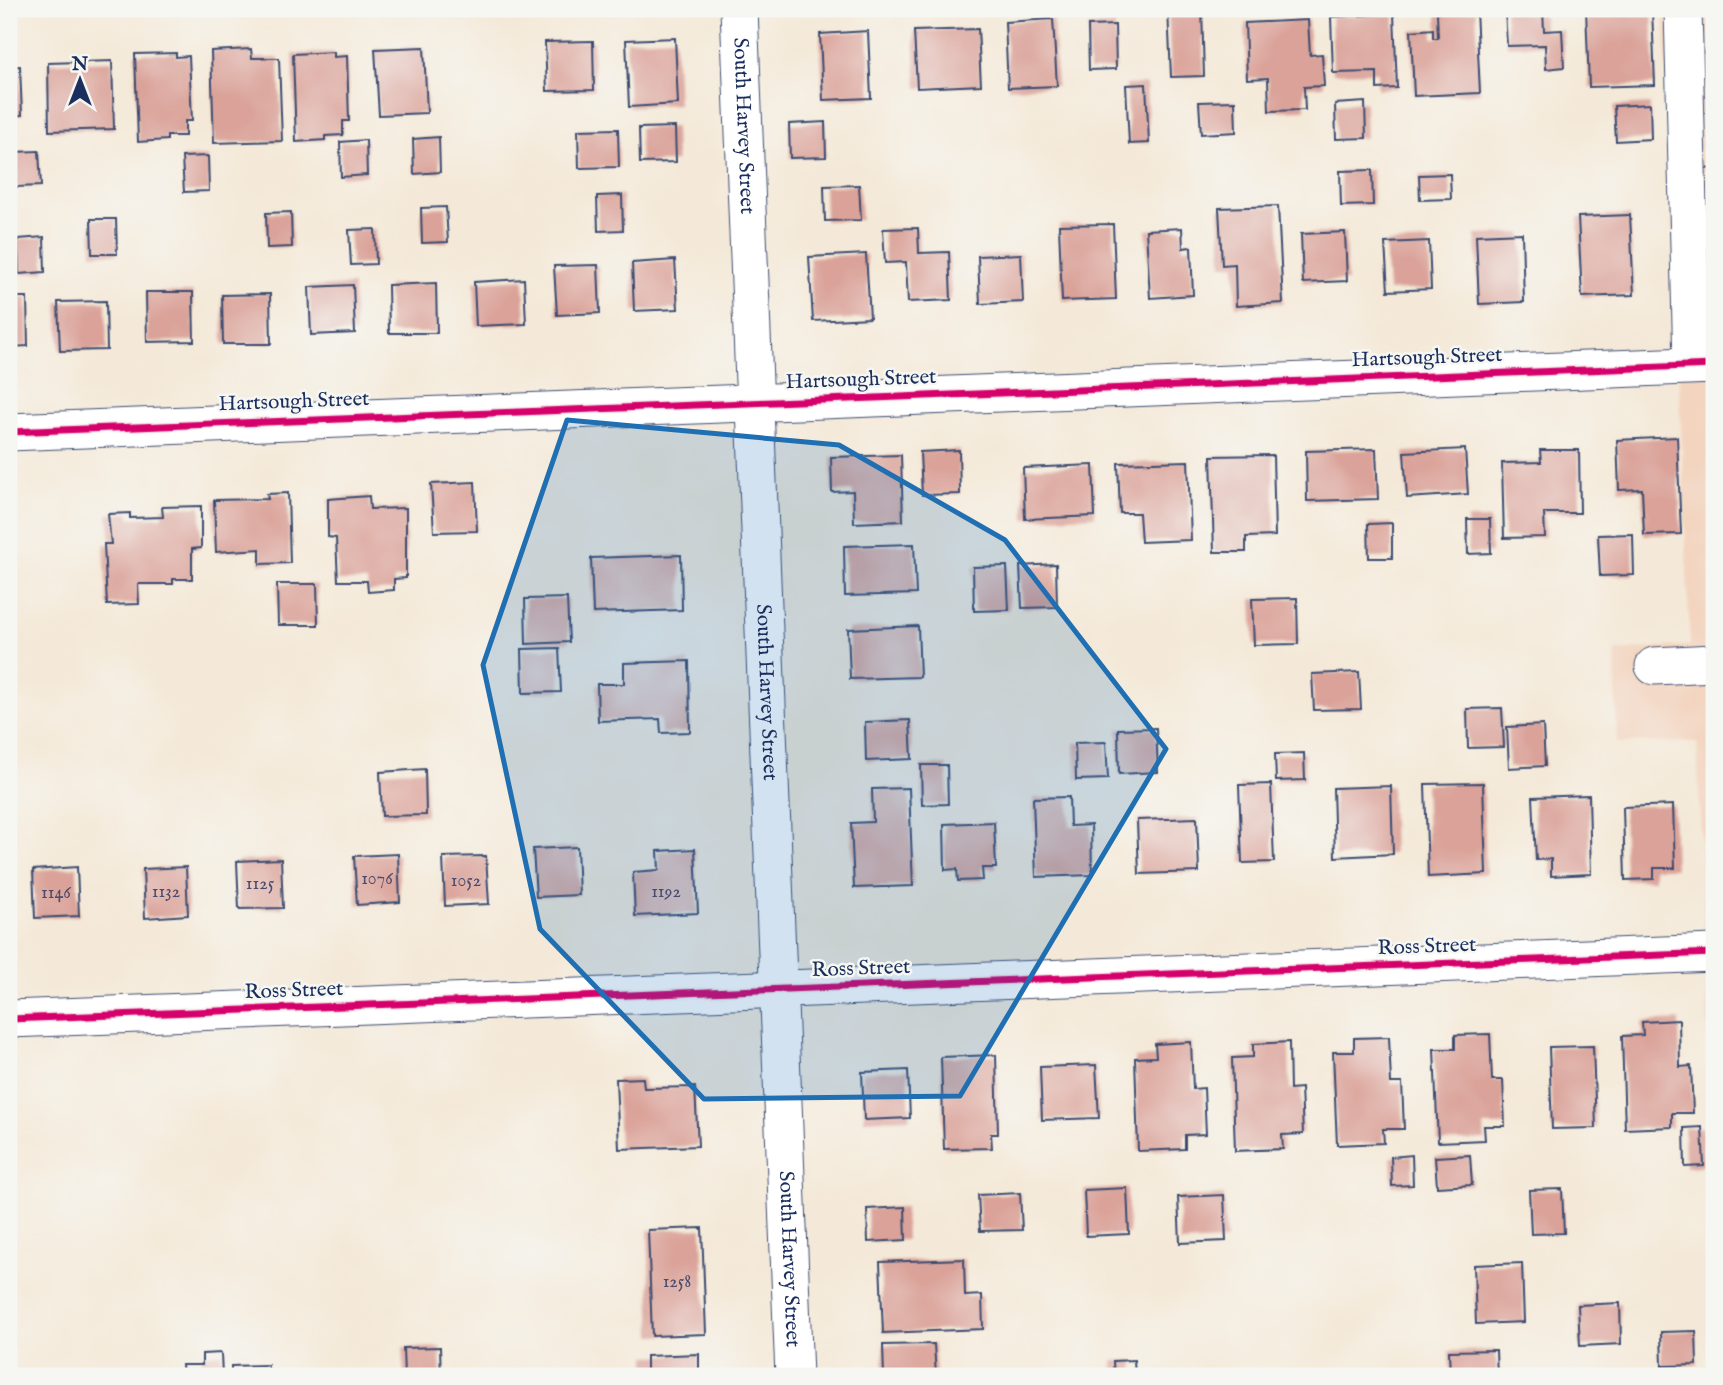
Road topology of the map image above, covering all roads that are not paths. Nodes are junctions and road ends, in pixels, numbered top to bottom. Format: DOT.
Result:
graph roads {
  1 [pos="739,9"];
  2 [pos="1683,9"];
  3 [pos="1703,365"];
  4 [pos="755,402"];
  5 [pos="9,432"];
  6 [pos="1714,663"];
  7 [pos="1654,666"];
  8 [pos="1714,953"];
  9 [pos="778,990"];
  10 [pos="9,1019"];
  11 [pos="794,1376"];
  1 -- 4 [label="street, South Harvey Street"];
  2 -- 3 [label="street"];
  3 -- 4 [label="street, Hartsough Street"];
  4 -- 5 [label="street, Hartsough Street"];
  4 -- 9 [label="street, South Harvey Street"];
  6 -- 7 [label="street"];
  8 -- 9 [label="street, Ross Street"];
  9 -- 10 [label="street, Ross Street"];
  9 -- 11 [label="street, South Harvey Street"];
}
